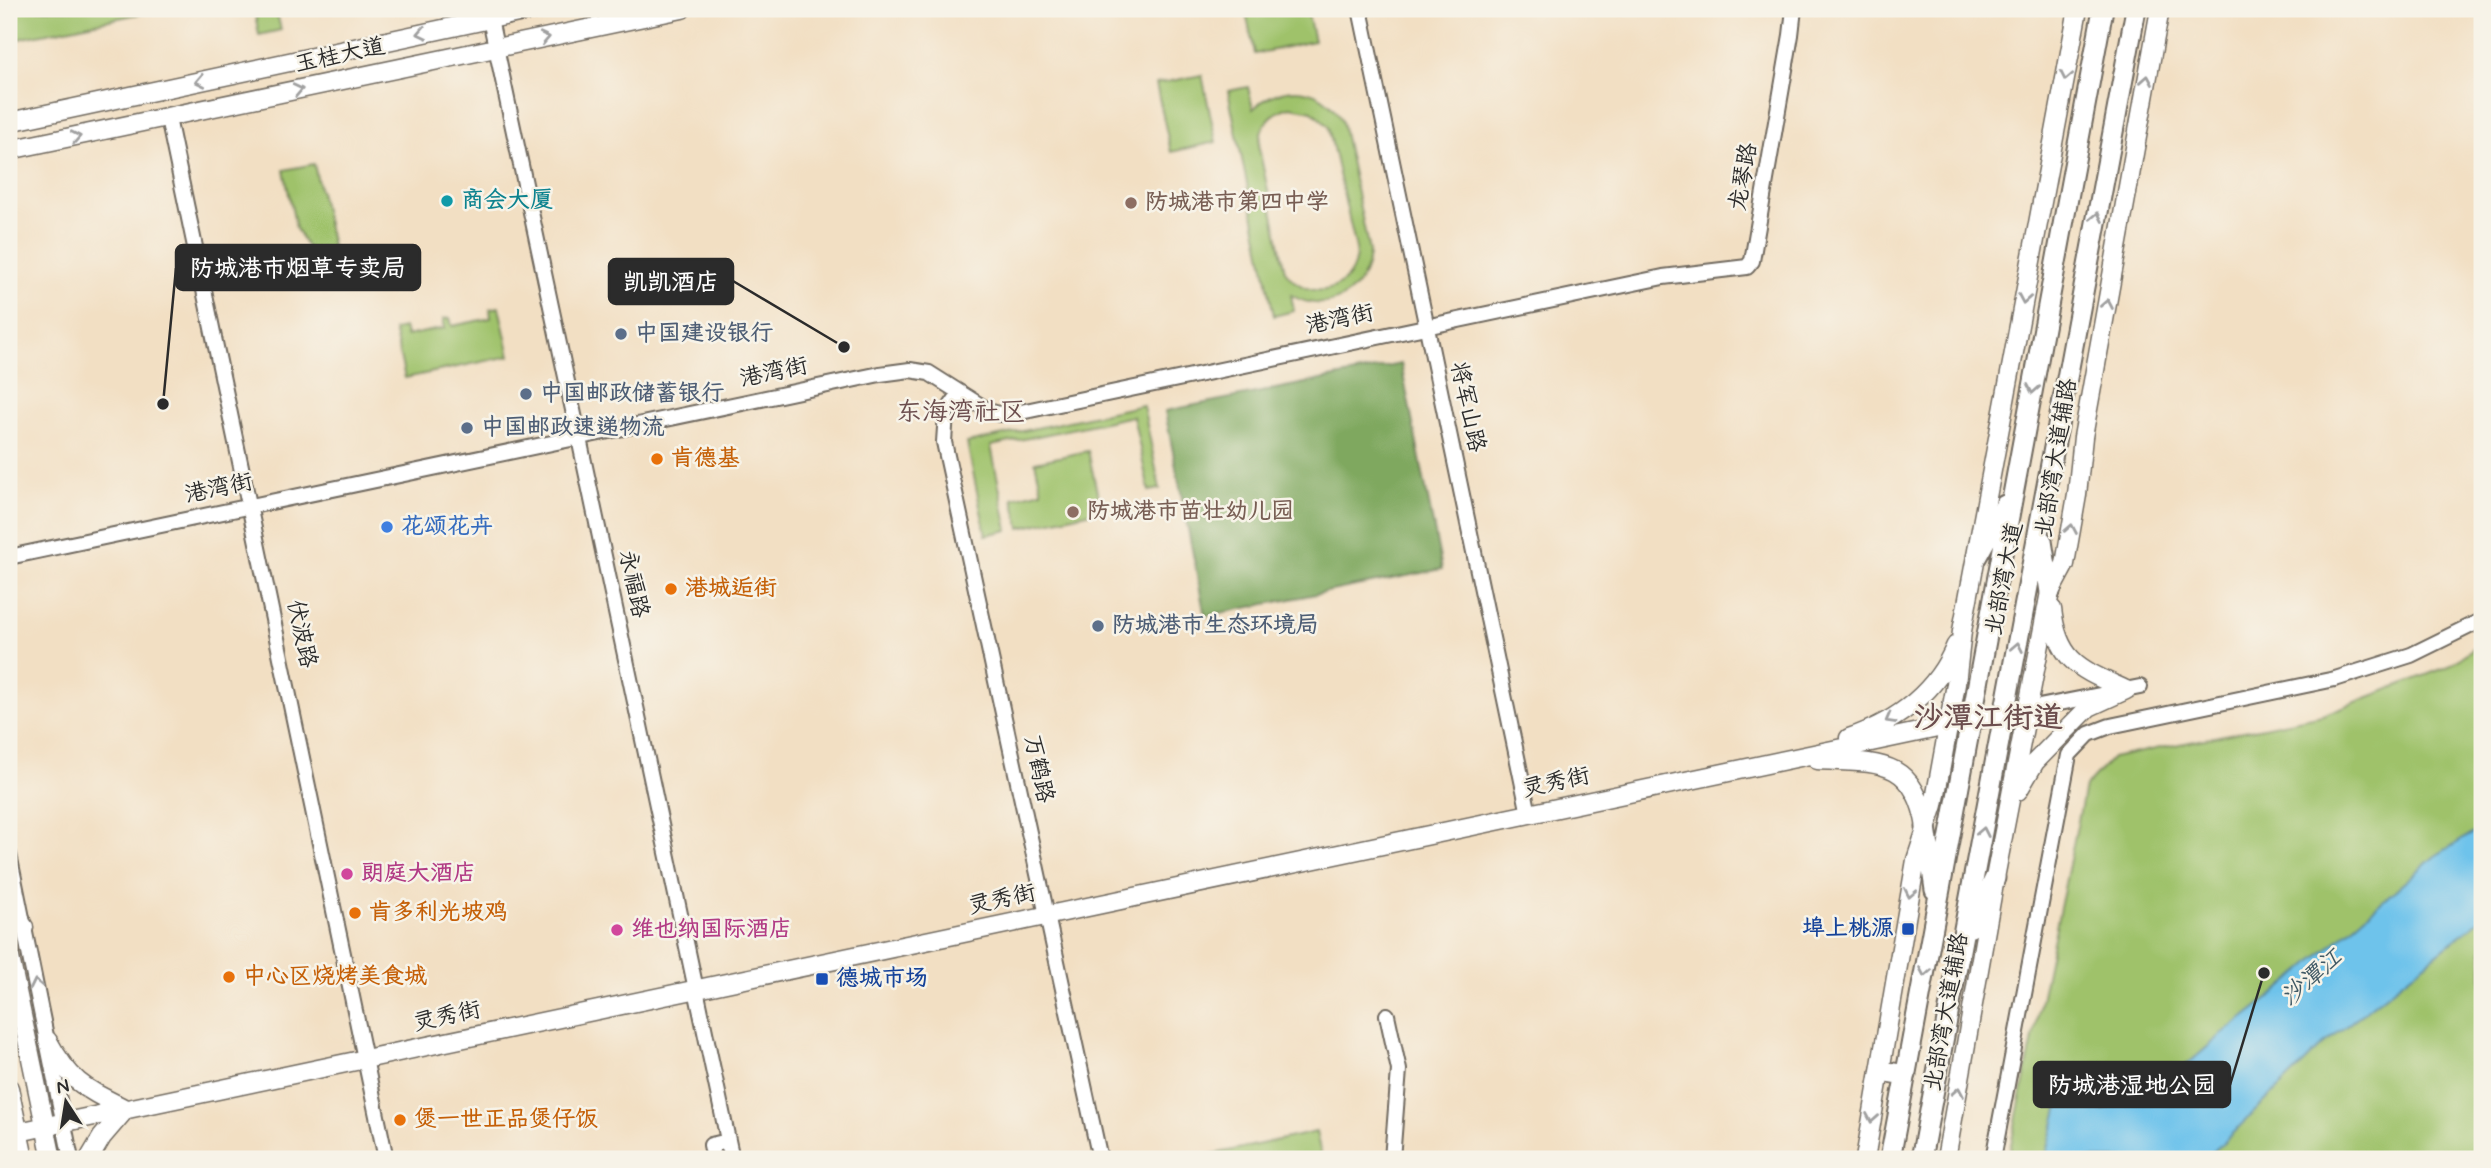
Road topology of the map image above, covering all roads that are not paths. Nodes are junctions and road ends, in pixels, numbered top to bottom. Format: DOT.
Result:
graph roads {
  1 [pos="537,9"];
  2 [pos="681,9"];
  3 [pos="1360,9"];
  4 [pos="1794,9"];
  5 [pos="2078,9"];
  6 [pos="2103,9"];
  7 [pos="2136,9"];
  8 [pos="2160,9"];
  9 [pos="490,19"];
  10 [pos="496,48"];
  11 [pos="168,118"];
  12 [pos="9,122"];
  13 [pos="9,150"];
  14 [pos="1663,277"];
  15 [pos="1426,325"];
  16 [pos="960,393"];
  17 [pos="579,437"];
  18 [pos="2014,489"];
  19 [pos="251,506"];
  20 [pos="2040,524"];
  21 [pos="1977,556"];
  22 [pos="9,557"];
  23 [pos="2050,592"];
  24 [pos="2482,620"];
  25 [pos="1962,631"];
  26 [pos="2133,688"];
  27 [pos="2029,709"];
  28 [pos="2004,714"];
  29 [pos="1971,721"];
  30 [pos="1948,726"];
  31 [pos="1790,759"];
  32 [pos="1529,814"];
  33 [pos="2007,821"];
  34 [pos="1926,827"];
  35 [pos="9,854"];
  36 [pos="1996,878"];
  37 [pos="1937,905"];
  38 [pos="9,910"];
  39 [pos="1047,916"];
  40 [pos="24,927"];
  41 [pos="1961,947"];
  42 [pos="9,953"];
  43 [pos="696,989"];
  44 [pos="1387,1015"];
  45 [pos="48,1041"];
  46 [pos="365,1059"];
  47 [pos="1881,1071"];
  48 [pos="1906,1074"];
  49 [pos="9,1088"];
  50 [pos="126,1109"];
  51 [pos="54,1125"];
  52 [pos="13,1133"];
  53 [pos="728,1141"];
  54 [pos="24,1159"];
  55 [pos="52,1159"];
  56 [pos="71,1159"];
  57 [pos="89,1159"];
  58 [pos="386,1159"];
  59 [pos="714,1159"];
  60 [pos="732,1159"];
  61 [pos="1100,1159"];
  62 [pos="1392,1159"];
  63 [pos="1865,1159"];
  64 [pos="1890,1159"];
  65 [pos="1921,1159"];
  66 [pos="1946,1159"];
  67 [pos="1993,1159"];
  1 -- 9 [label="main road, 玉桂大道"];
  10 -- 2 [label="main road, 玉桂大道, one-way"];
  3 -- 15 [label="street, 将军山路"];
  4 -- 14 [label="street, 龙琴路"];
  5 -- 21 [label="main road, one-way"];
  6 -- 18 [label="highway, 北部湾大道, one-way"];
  20 -- 7 [label="highway, 北部湾大道, one-way"];
  23 -- 8 [label="main road, 北部湾大道辅路, one-way"];
  9 -- 10 [label="street, 永福路"];
  9 -- 12 [label="main road, 玉桂大道, one-way"];
  11 -- 10 [label="main road, 玉桂大道, one-way"];
  10 -- 17 [label="street, 永福路"];
  13 -- 11 [label="main road, 玉桂大道, one-way"];
  11 -- 19 [label="street, 伏波路"];
  14 -- 15 [label="street, 港湾街"];
  15 -- 16 [label="street, 港湾街"];
  15 -- 32 [label="street, 将军山路"];
  16 -- 17 [label="street, 港湾街"];
  16 -- 39 [label="street, 万鹤路"];
  17 -- 19 [label="street, 港湾街"];
  17 -- 43 [label="street, 永福路"];
  18 -- 21 [label="highway"];
  18 -- 29 [label="highway, 北部湾大道"];
  19 -- 22 [label="street, 港湾街"];
  19 -- 46 [label="street, 伏波路"];
  20 -- 23 [label="highway"];
  28 -- 20 [label="highway, 北部湾大道, one-way"];
  21 -- 25 [label="main road"];
  23 -- 26 [label="main road"];
  23 -- 27 [label="main road, 北部湾大道辅路"];
  24 -- 67 [label="street"];
  25 -- 30 [label="main road"];
  25 -- 31 [label="main road, one-way"];
  26 -- 27 [label="street"];
  26 -- 33 [label="main road"];
  27 -- 28 [label="street"];
  27 -- 33 [label="main road, 北部湾大道辅路"];
  28 -- 29 [label="main road, 灵秀街"];
  41 -- 28 [label="highway, 北部湾大道, one-way"];
  29 -- 30 [label="main road, 灵秀街"];
  29 -- 37 [label="highway, 北部湾大道"];
  30 -- 31 [label="main road, 灵秀街"];
  30 -- 34 [label="main road"];
  31 -- 32 [label="main road, 灵秀街"];
  31 -- 34 [label="main road"];
  32 -- 39 [label="main road, 灵秀街"];
  33 -- 36 [label="main road, 北部湾大道辅路"];
  34 -- 37 [label="highway"];
  34 -- 47 [label="main road, one-way"];
  35 -- 40 [label="street"];
  36 -- 41 [label="highway"];
  66 -- 36 [label="main road, 北部湾大道辅路, one-way"];
  37 -- 48 [label="highway, 北部湾大道, one-way"];
  38 -- 40 [label="main road"];
  39 -- 43 [label="main road, 灵秀街"];
  39 -- 61 [label="street, 万鹤路"];
  45 -- 40 [label="street, one-way"];
  41 -- 65 [label="highway, 北部湾大道"];
  42 -- 51 [label="main road"];
  43 -- 46 [label="main road, 灵秀街"];
  43 -- 53 [label="street, 永福路"];
  44 -- 62 [label="street"];
  45 -- 50 [label="main road"];
  45 -- 51 [label="street"];
  46 -- 50 [label="main road, 灵秀街"];
  46 -- 58 [label="street, 伏波路"];
  47 -- 48 [label="highway"];
  47 -- 63 [label="main road, one-way"];
  48 -- 64 [label="highway, 北部湾大道"];
  49 -- 52 [label="main road"];
  50 -- 51 [label="main road, 灵秀街"];
  50 -- 57 [label="main road"];
  51 -- 52 [label="main road, 灵秀街"];
  51 -- 55 [label="main road"];
  51 -- 56 [label="street"];
  52 -- 54 [label="main road"];
  53 -- 59 [label="street"];
  53 -- 60 [label="street, 永福路"];
}
